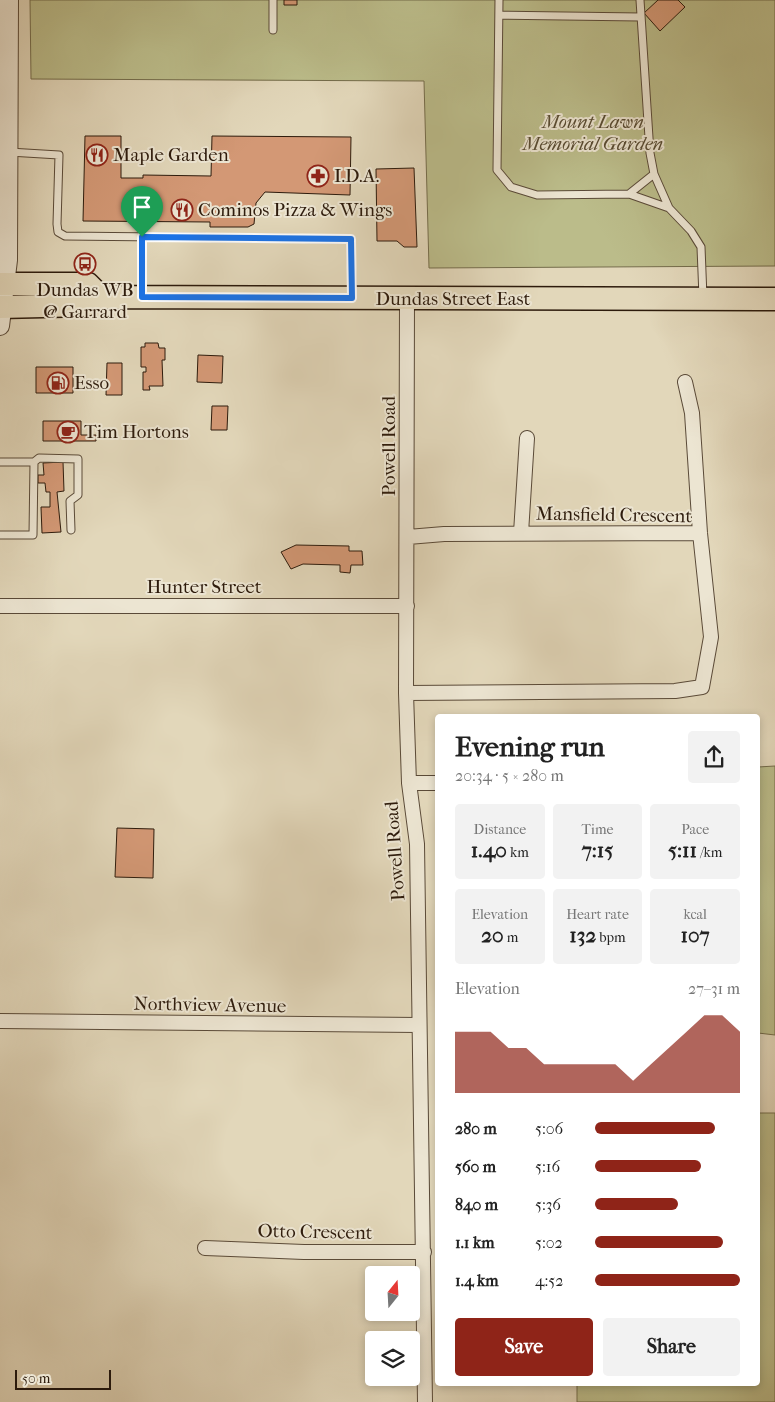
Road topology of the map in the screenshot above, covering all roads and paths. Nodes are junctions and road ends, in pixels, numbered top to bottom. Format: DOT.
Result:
graph roads {
  1 [pos="9,0"];
  2 [pos="273,0"];
  3 [pos="499,0"];
  4 [pos="640,0"];
  5 [pos="499,15"];
  6 [pos="640,17"];
  7 [pos="272,30"];
  8 [pos="6,164"];
  9 [pos="654,174"];
  10 [pos="629,194"];
  11 [pos="668,208"];
  12 [pos="142,237"];
  13 [pos="3,284"];
  14 [pos="101,297"];
  15 [pos="142,297"];
  16 [pos="352,298"];
  17 [pos="407,298"];
  18 [pos="775,299"];
  19 [pos="703,300"];
  20 [pos="1,314"];
  21 [pos="685,382"];
  22 [pos="527,438"];
  23 [pos="0,462"];
  24 [pos="34,462"];
  25 [pos="71,530"];
  26 [pos="521,533"];
  27 [pos="700,533"];
  28 [pos="0,535"];
  29 [pos="408,537"];
  30 [pos="0,606"];
  31 [pos="407,606"];
  32 [pos="406,694"];
  33 [pos="435,783"];
  34 [pos="409,784"];
  35 [pos="0,1022"];
  36 [pos="419,1025"];
  37 [pos="205,1248"];
  38 [pos="424,1252"];
  39 [pos="425,1402"];
  1 -- 8 [label="street"];
  2 -- 7 [label="lane"];
  3 -- 5 [label="lane"];
  4 -- 6 [label="lane"];
  5 -- 6 [label="lane"];
  5 -- 10 [label="lane"];
  6 -- 9 [label="lane"];
  8 -- 12 [label="lane"];
  8 -- 13 [label="street"];
  9 -- 10 [label="lane"];
  9 -- 11 [label="lane"];
  10 -- 11 [label="lane"];
  11 -- 19 [label="lane"];
  12 -- 15 [label="lane"];
  12 -- 16 [label="lane"];
  13 -- 14 [label="main road"];
  13 -- 20 [label="street"];
  14 -- 15 [label="main road, Dundas Street East"];
  14 -- 20 [label="main road, Dundas Street East"];
  15 -- 16 [label="main road, Dundas Street East"];
  16 -- 17 [label="main road, Dundas Street East"];
  17 -- 19 [label="main road, Dundas Street East"];
  17 -- 29 [label="street, Powell Road"];
  18 -- 19 [label="main road, Dundas Street East"];
  21 -- 27 [label="street"];
  22 -- 26 [label="street"];
  23 -- 24 [label="lane"];
  24 -- 25 [label="lane"];
  24 -- 28 [label="lane"];
  26 -- 27 [label="street, Mansfield Crescent"];
  26 -- 29 [label="street, Mansfield Crescent"];
  27 -- 32 [label="street, Mansfield Crescent"];
  29 -- 31 [label="street, Powell Road"];
  30 -- 31 [label="street, Hunter Street"];
  31 -- 32 [label="street, Powell Road"];
  32 -- 34 [label="street, Powell Road"];
  33 -- 34 [label="street"];
  34 -- 36 [label="street, Powell Road"];
  35 -- 36 [label="street, Northview Avenue"];
  36 -- 38 [label="street, Powell Road"];
  37 -- 38 [label="street, Otto Crescent"];
  38 -- 39 [label="street, Powell Road"];
}
